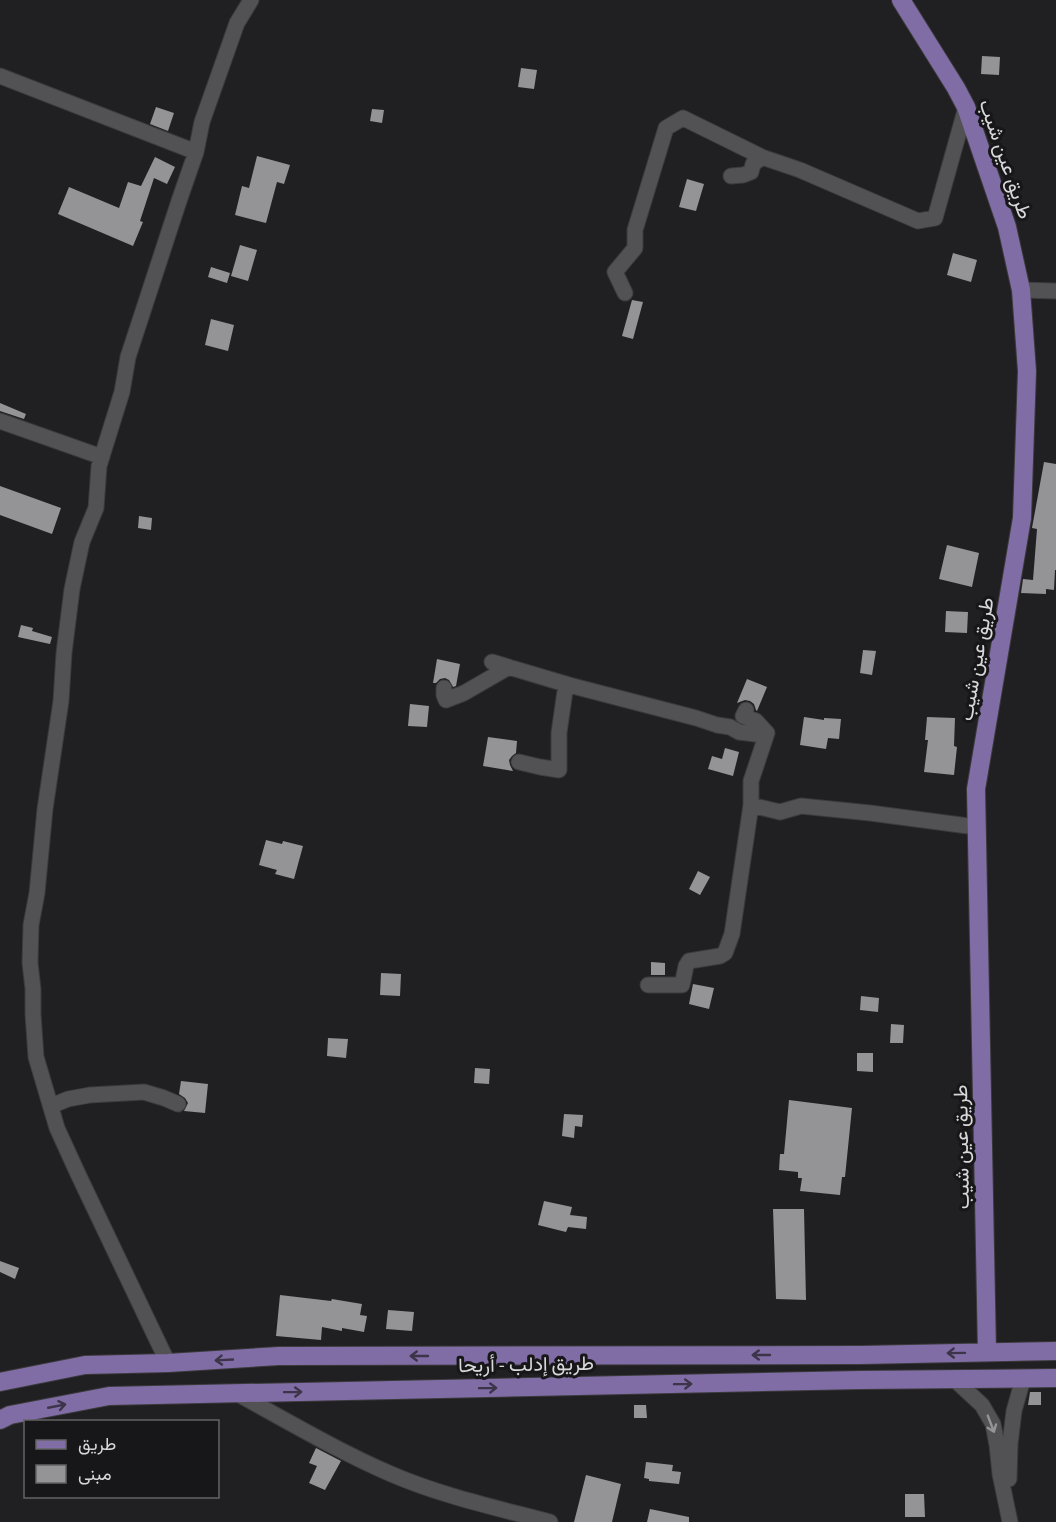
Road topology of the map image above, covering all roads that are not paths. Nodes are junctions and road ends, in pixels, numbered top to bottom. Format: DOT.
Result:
graph roads {
  1 [pos="251,0"];
  2 [pos="900,0"];
  3 [pos="0,76"];
  4 [pos="966,107"];
  5 [pos="196,152"];
  6 [pos="762,157"];
  7 [pos="731,176"];
  8 [pos="1021,290"];
  9 [pos="1056,291"];
  10 [pos="626,293"];
  11 [pos="0,421"];
  12 [pos="102,456"];
  13 [pos="492,662"];
  14 [pos="509,667"];
  15 [pos="566,684"];
  16 [pos="444,688"];
  17 [pos="746,710"];
  18 [pos="767,733"];
  19 [pos="519,762"];
  20 [pos="751,805"];
  21 [pos="976,826"];
  22 [pos="648,985"];
  23 [pos="178,1104"];
  24 [pos="51,1106"];
  25 [pos="1056,1351"];
  26 [pos="987,1352"];
  27 [pos="861,1354"];
  28 [pos="168,1363"];
  29 [pos="1056,1378"];
  30 [pos="1023,1379"];
  31 [pos="860,1380"];
  32 [pos="955,1380"];
  33 [pos="0,1382"];
  34 [pos="236,1393"];
  35 [pos="0,1420"];
  36 [pos="1009,1517"];
  37 [pos="546,1522"];
  1 -- 5 [label="street"];
  2 -- 4 [label="main road, طريق عين شيب"];
  3 -- 5 [label="street"];
  4 -- 6 [label="street"];
  4 -- 8 [label="main road, طريق عين شيب"];
  5 -- 12 [label="street"];
  6 -- 7 [label="street"];
  6 -- 10 [label="street"];
  8 -- 9 [label="street"];
  8 -- 21 [label="main road, طريق عين شيب"];
  11 -- 12 [label="street"];
  12 -- 24 [label="street"];
  13 -- 14 [label="street"];
  14 -- 15 [label="street"];
  14 -- 16 [label="street"];
  15 -- 18 [label="street"];
  15 -- 19 [label="street"];
  17 -- 18 [label="street"];
  18 -- 20 [label="street"];
  20 -- 21 [label="street"];
  20 -- 22 [label="street"];
  21 -- 26 [label="main road, طريق عين شيب"];
  23 -- 24 [label="street"];
  24 -- 28 [label="street"];
  25 -- 26 [label="main road, طريق إدلب - أريحا"];
  26 -- 27 [label="main road, طريق إدلب - أريحا, one-way"];
  27 -- 28 [label="main road, طريق إدلب - أريحا, one-way"];
  27 -- 31 [label="main road"];
  28 -- 33 [label="main road, طريق إدلب - أريحا"];
  29 -- 30 [label="main road, طريق إدلب - أريحا"];
  30 -- 32 [label="main road, طريق إدلب - أريحا"];
  30 -- 36 [label="street"];
  31 -- 32 [label="main road, طريق إدلب - أريحا"];
  34 -- 31 [label="main road, طريق إدلب - أريحا, one-way"];
  32 -- 36 [label="street, one-way"];
  35 -- 34 [label="main road, طريق إدلب - أريحا, one-way"];
  34 -- 37 [label="street"];
}
